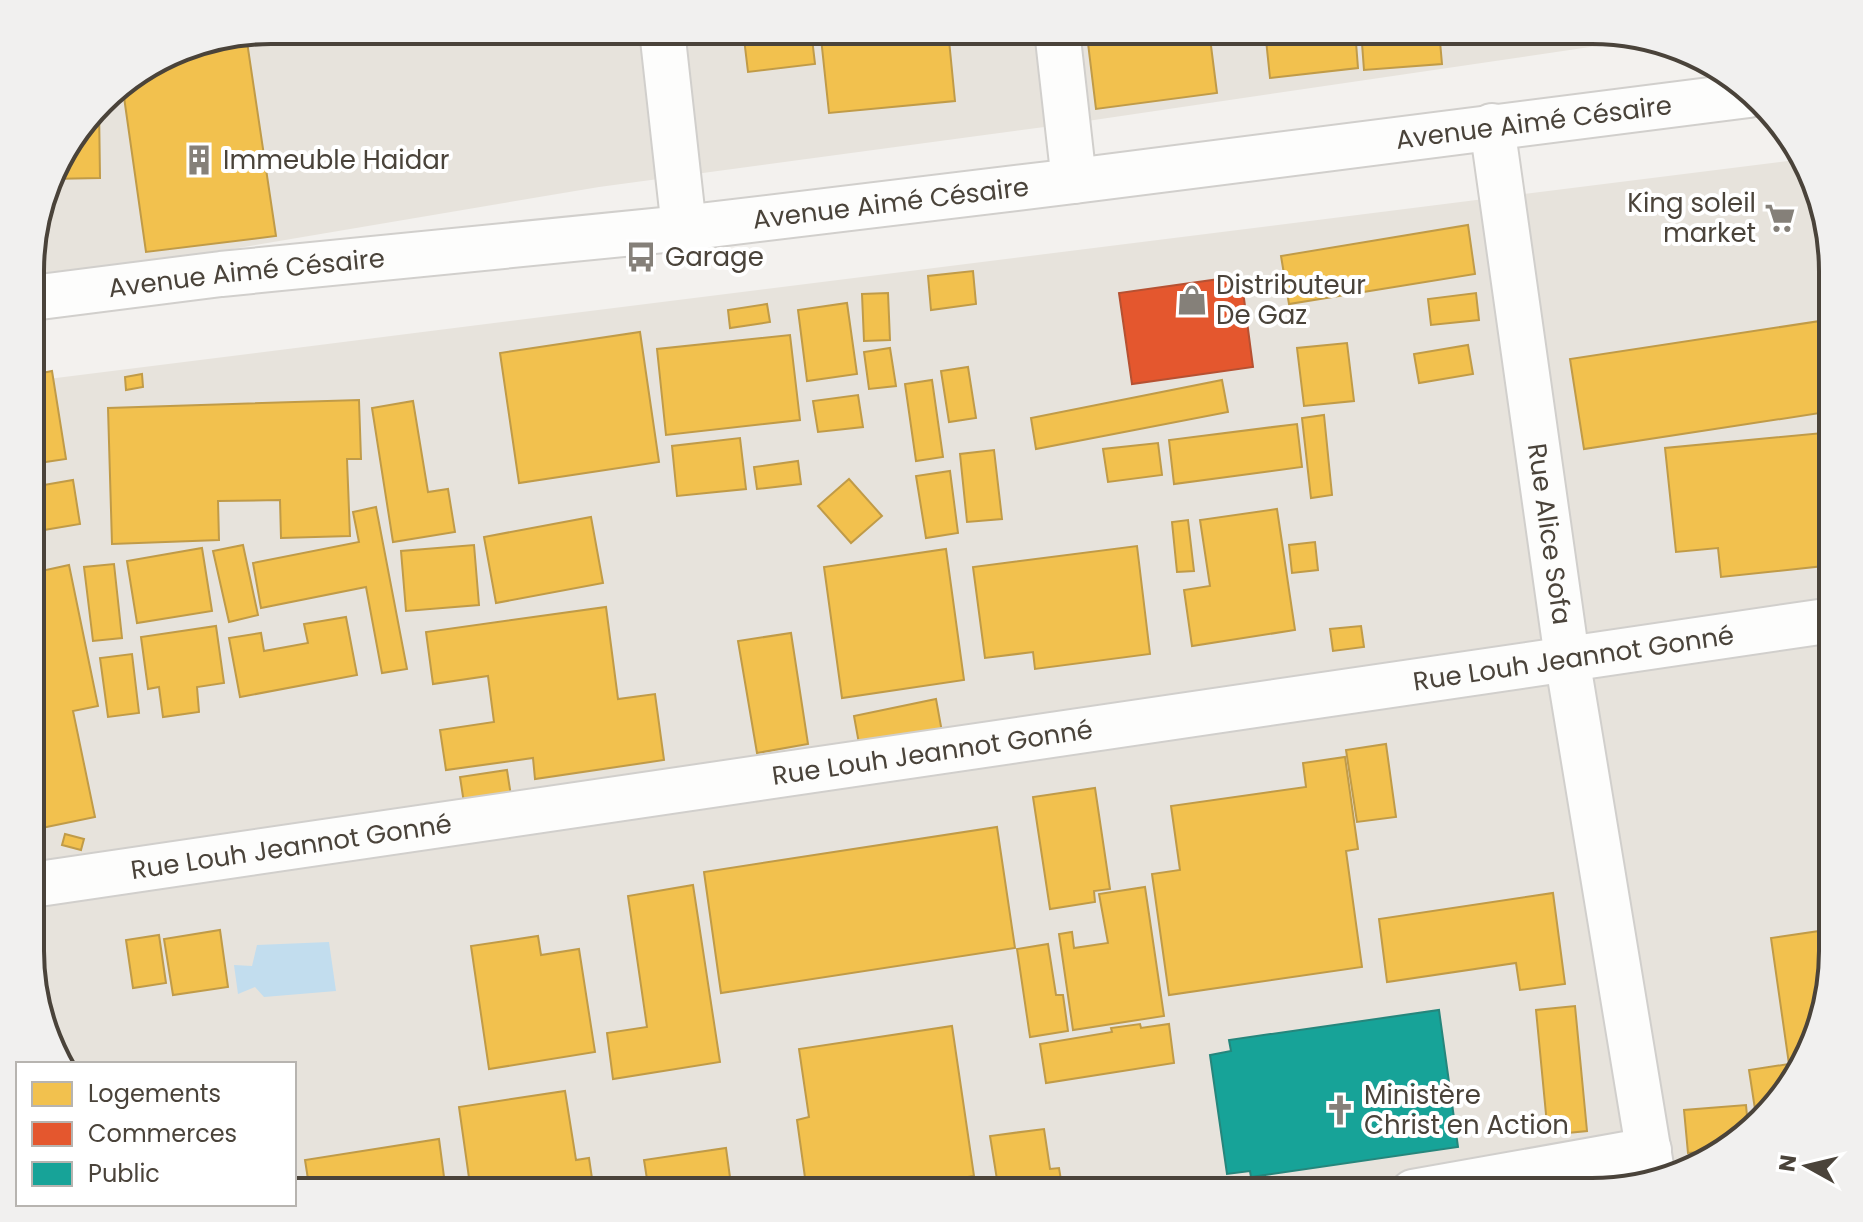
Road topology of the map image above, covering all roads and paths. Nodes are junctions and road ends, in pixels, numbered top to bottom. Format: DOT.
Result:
graph roads {
  1 [pos="664,44"];
  2 [pos="1059,44"];
  3 [pos="1737,96"];
  4 [pos="1492,126"];
  5 [pos="1074,181"];
  6 [pos="684,228"];
  7 [pos="44,296"];
  8 [pos="1819,622"];
  9 [pos="1567,658"];
  10 [pos="44,883"];
  11 [pos="1653,1169"];
  12 [pos="1657,1169"];
  13 [pos="1562,1178"];
  1 -- 6 [label="street"];
  2 -- 5 [label="street"];
  3 -- 4 [label="street, Avenue Aimé Césaire"];
  4 -- 5 [label="street, Avenue Aimé Césaire"];
  4 -- 9 [label="street, Rue Alice Sofa"];
  5 -- 6 [label="street, Avenue Aimé Césaire"];
  6 -- 7 [label="street, Avenue Aimé Césaire"];
  8 -- 9 [label="street, Rue Louh Jeannot Gonné"];
  9 -- 10 [label="street, Rue Louh Jeannot Gonné"];
  9 -- 12 [label="street, Rue Alice Sofa"];
  11 -- 13 [label="street"];
}
